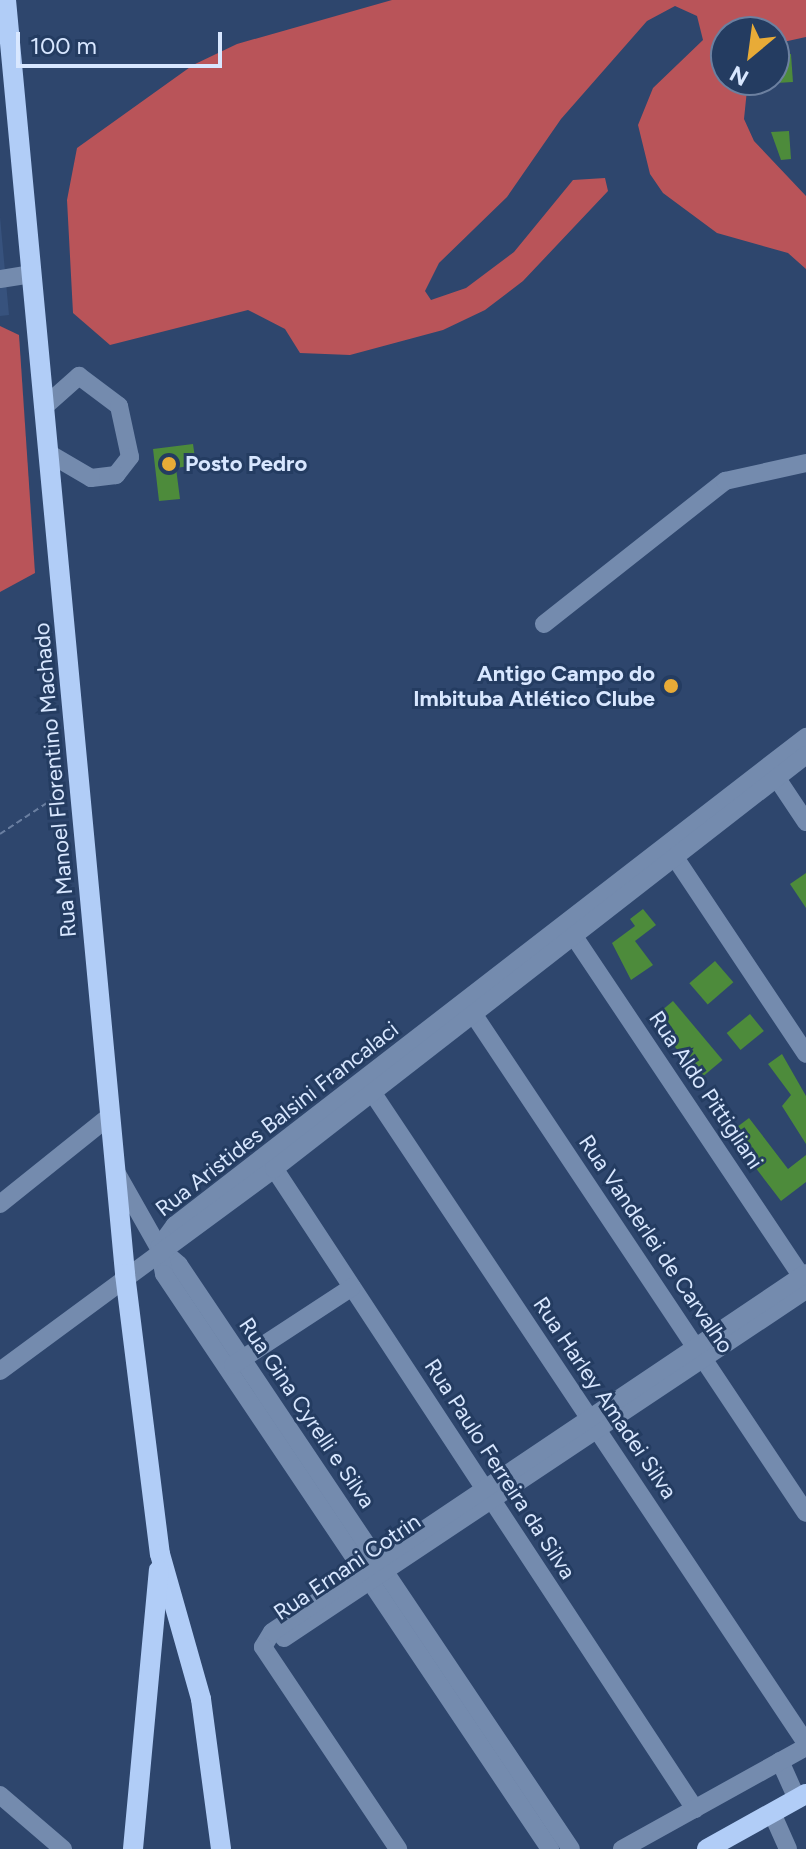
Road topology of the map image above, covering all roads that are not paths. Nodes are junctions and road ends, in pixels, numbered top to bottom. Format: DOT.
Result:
graph roads {
  1 [pos="6,0"];
  2 [pos="9,122"];
  3 [pos="32,274"];
  4 [pos="0,279"];
  5 [pos="44,407"];
  6 [pos="50,454"];
  7 [pos="806,463"];
  8 [pos="544,624"];
  9 [pos="806,737"];
  10 [pos="806,755"];
  11 [pos="773,772"];
  12 [pos="806,822"];
  13 [pos="671,851"];
  14 [pos="570,930"];
  15 [pos="469,1008"];
  16 [pos="806,1054"];
  17 [pos="368,1086"];
  18 [pos="110,1116"];
  19 [pos="270,1162"];
  20 [pos="115,1170"];
  21 [pos="0,1204"];
  22 [pos="159,1248"];
  23 [pos="125,1274"];
  24 [pos="805,1280"];
  25 [pos="352,1287"];
  26 [pos="699,1353"];
  27 [pos="235,1364"];
  28 [pos="0,1371"];
  29 [pos="593,1424"];
  30 [pos="488,1494"];
  31 [pos="806,1513"];
  32 [pos="160,1554"];
  33 [pos="374,1570"];
  34 [pos="806,1745"];
  35 [pos="780,1761"];
  36 [pos="0,1795"];
  37 [pos="802,1796"];
  38 [pos="695,1809"];
  39 [pos="772,1813"];
  40 [pos="63,1849"];
  41 [pos="133,1849"];
  42 [pos="221,1849"];
  43 [pos="398,1849"];
  44 [pos="550,1849"];
  45 [pos="571,1849"];
  46 [pos="622,1849"];
  47 [pos="707,1849"];
  48 [pos="788,1849"];
  1 -- 2 [label="main road, Rua Manoel Florentino Machado"];
  2 -- 3 [label="main road, Rua Manoel Florentino Machado"];
  3 -- 4 [label="street"];
  3 -- 5 [label="main road, Rua Manoel Florentino Machado"];
  5 -- 6 [label="main road, Rua Manoel Florentino Machado"];
  5 -- 6 [label="street"];
  6 -- 18 [label="main road, Rua Manoel Florentino Machado"];
  7 -- 8 [label="street"];
  9 -- 11 [label="street, Rua Aristides Balsini Francalaci"];
  10 -- 11 [label="street, Rua Aristides Balsini Francalaci"];
  11 -- 12 [label="street"];
  11 -- 13 [label="street, Rua Aristides Balsini Francalaci"];
  13 -- 14 [label="street, Rua Aristides Balsini Francalaci"];
  13 -- 16 [label="street"];
  14 -- 15 [label="street, Rua Aristides Balsini Francalaci"];
  14 -- 24 [label="street, Rua Aldo Pittigliani"];
  15 -- 17 [label="street, Rua Aristides Balsini Francalaci"];
  15 -- 26 [label="street, Rua Vanderlei de Carvalho"];
  17 -- 19 [label="street, Rua Aristides Balsini Francalaci"];
  17 -- 29 [label="street, Rua Harley Amadei Silva"];
  18 -- 20 [label="main road, Rua Manoel Florentino Machado"];
  18 -- 21 [label="street"];
  19 -- 22 [label="street, Rua Aristides Balsini Francalaci"];
  19 -- 25 [label="street, Rua Paulo Ferreira da Silva"];
  20 -- 22 [label="street, Rua Gina Cyrelli e Silva"];
  20 -- 23 [label="main road, Rua Manoel Florentino Machado"];
  22 -- 23 [label="street, Rua Aristides Balsini Francalaci"];
  22 -- 27 [label="street, Rua Gina Cyrelli e Silva"];
  23 -- 28 [label="street, Rua Aristides Balsini Francalaci"];
  23 -- 32 [label="main road, Rua Manoel Florentino Machado"];
  24 -- 26 [label="street, Rua Ernani Cotrin"];
  25 -- 27 [label="street"];
  25 -- 30 [label="street, Rua Paulo Ferreira da Silva"];
  26 -- 29 [label="street, Rua Ernani Cotrin"];
  26 -- 31 [label="street, Rua Vanderlei de Carvalho"];
  27 -- 33 [label="street, Rua Gina Cyrelli e Silva"];
  29 -- 30 [label="street, Rua Ernani Cotrin"];
  29 -- 34 [label="street, Rua Harley Amadei Silva"];
  30 -- 33 [label="street, Rua Ernani Cotrin"];
  30 -- 38 [label="street, Rua Paulo Ferreira da Silva"];
  32 -- 41 [label="main road, Rua Manoel Florentino Machado"];
  32 -- 42 [label="main road, Rua Manoel Florentino Machado"];
  33 -- 43 [label="street, Rua Ernani Cotrin"];
  33 -- 44 [label="street, Rua Gina Cyrelli e Silva"];
  33 -- 45 [label="street, Rua Gina Cyrelli e Silva"];
  34 -- 35 [label="street"];
  35 -- 37 [label="street"];
  35 -- 38 [label="street"];
  36 -- 40 [label="street"];
  37 -- 39 [label="main road"];
  38 -- 46 [label="street"];
  39 -- 47 [label="main road"];
  39 -- 48 [label="street"];
}
